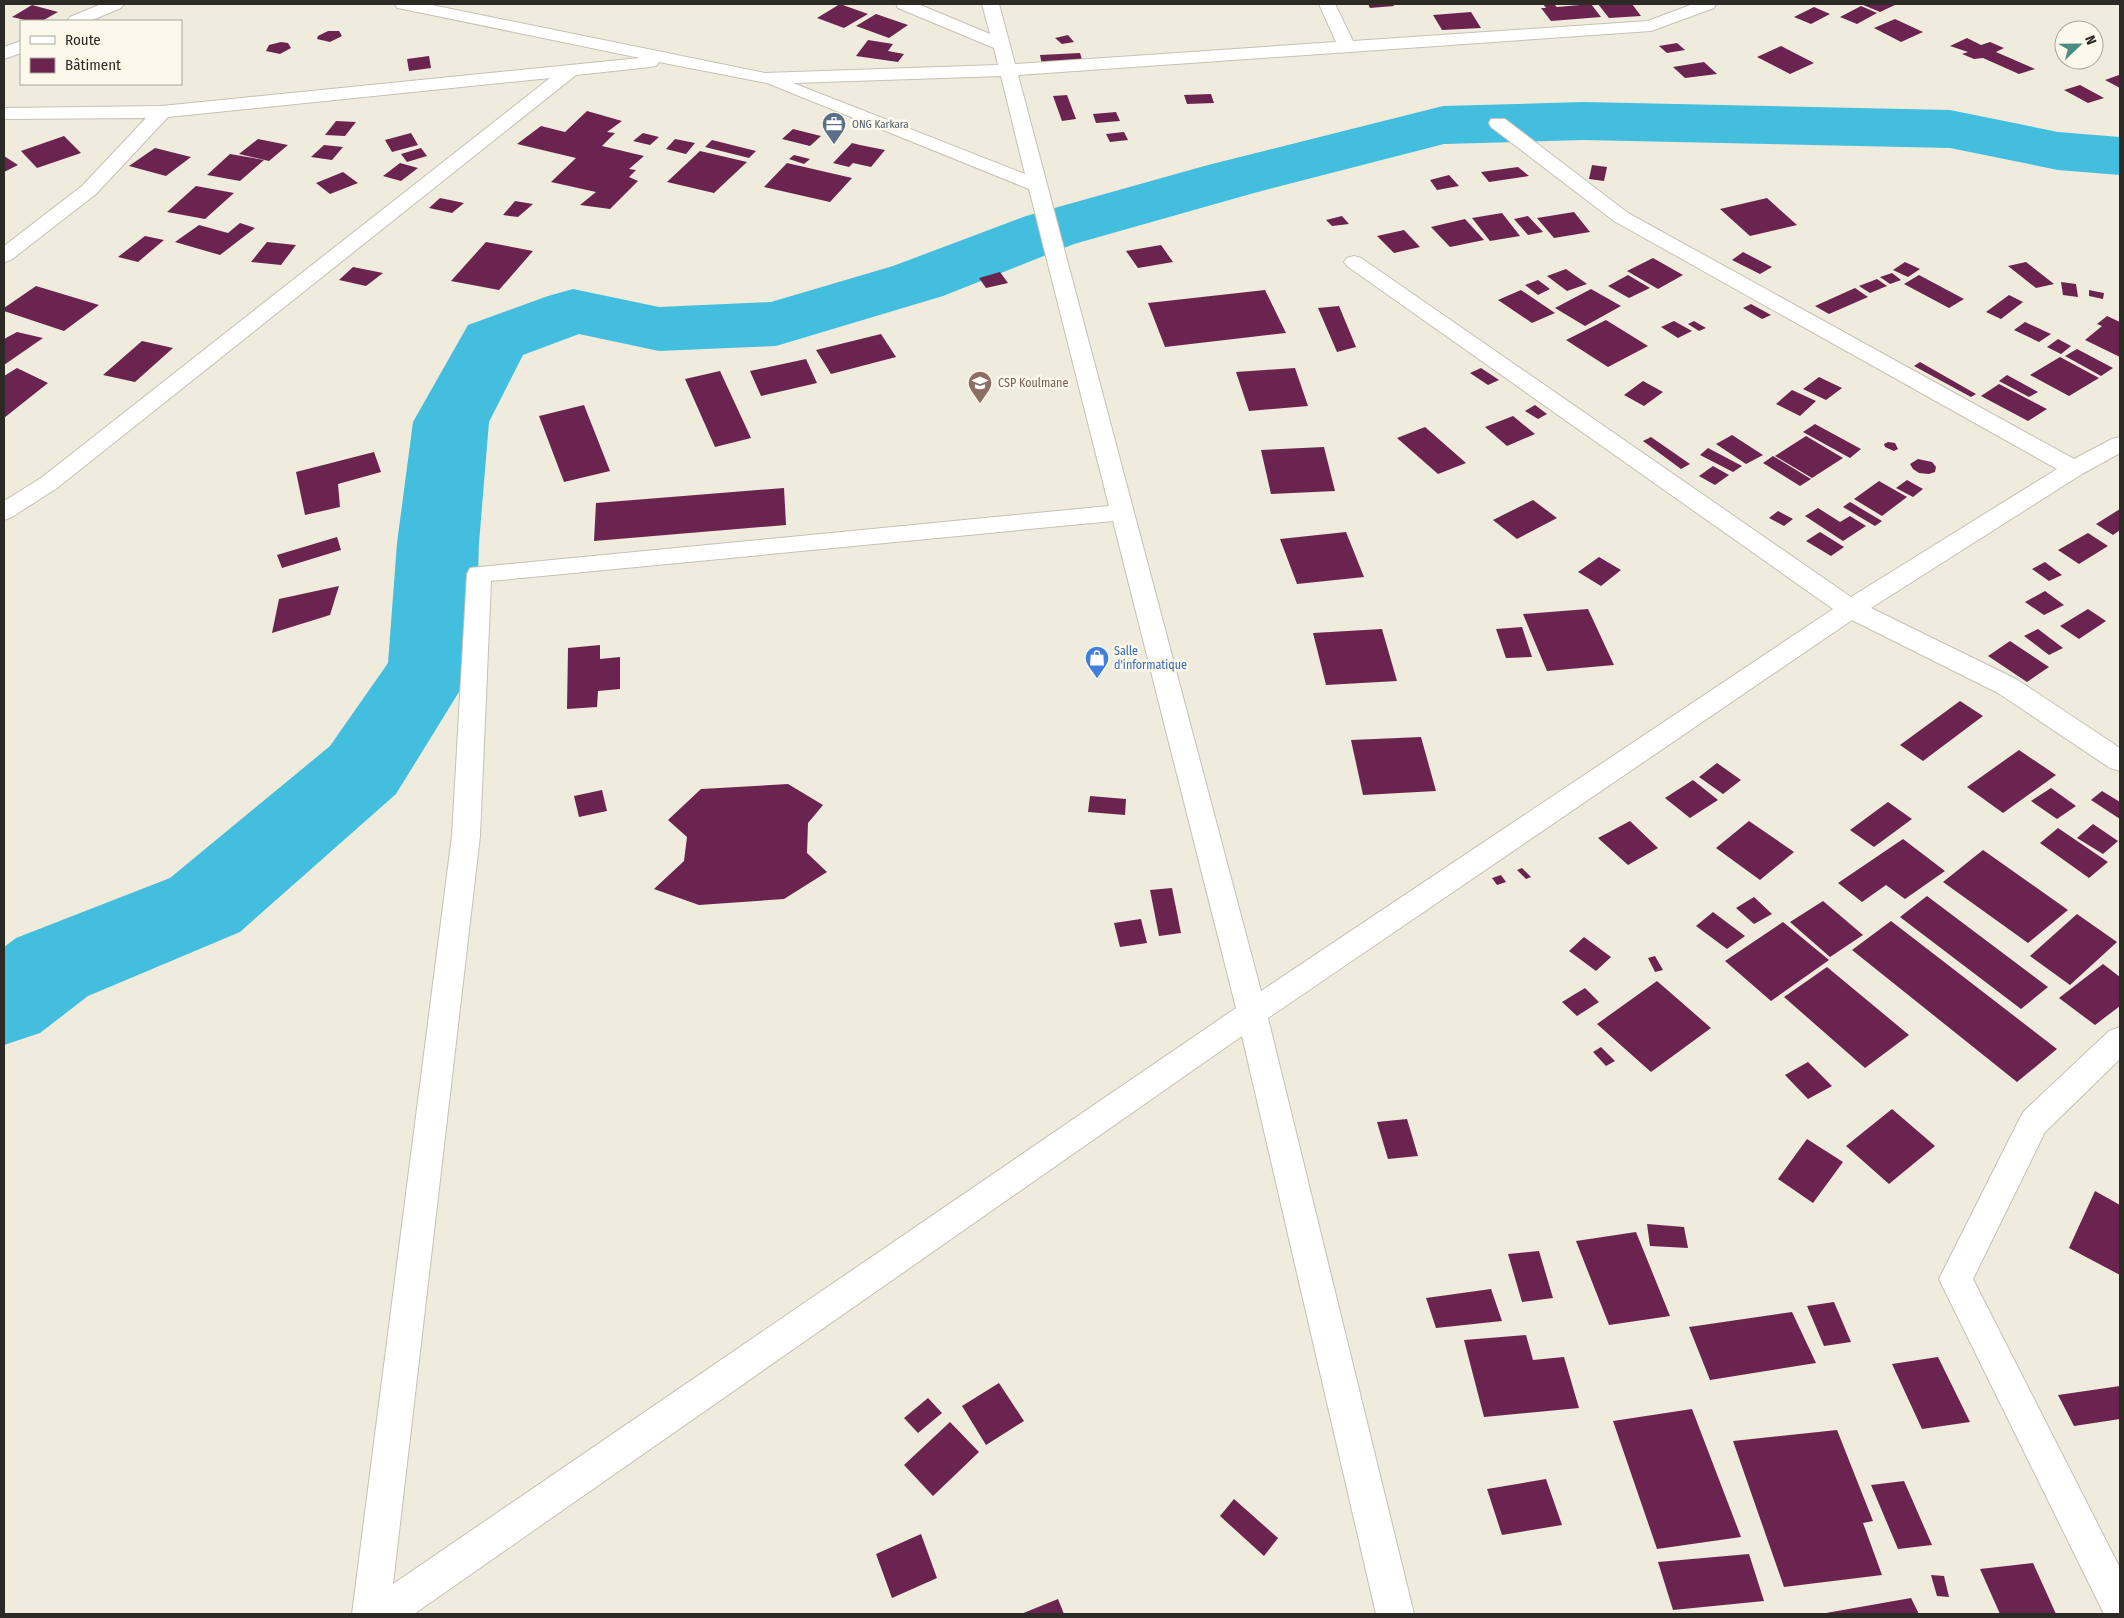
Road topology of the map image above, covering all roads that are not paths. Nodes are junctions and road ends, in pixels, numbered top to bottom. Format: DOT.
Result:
graph roads {
  1 [pos="115,4"];
  2 [pos="402,4"];
  3 [pos="904,4"];
  4 [pos="991,4"];
  5 [pos="1327,4"];
  6 [pos="1708,4"];
  7 [pos="78,20"];
  8 [pos="20,46"];
  9 [pos="1348,47"];
  10 [pos="4,54"];
  11 [pos="1006,58"];
  12 [pos="676,59"];
  13 [pos="570,71"];
  14 [pos="765,78"];
  15 [pos="162,112"];
  16 [pos="4,113"];
  17 [pos="1498,123"];
  18 [pos="1039,186"];
  19 [pos="4,256"];
  20 [pos="1354,262"];
  21 [pos="2120,444"];
  22 [pos="2074,469"];
  23 [pos="4,512"];
  24 [pos="1123,512"];
  25 [pos="1851,609"];
  26 [pos="2120,761"];
  27 [pos="1252,1013"];
  28 [pos="2120,1040"];
  29 [pos="2120,1607"];
  30 [pos="371,1614"];
  31 [pos="382,1614"];
  32 [pos="1395,1614"];
  1 -- 7 [label="street"];
  2 -- 12 [label="street"];
  3 -- 11 [label="street"];
  4 -- 11 [label="street"];
  5 -- 9 [label="street"];
  6 -- 9 [label="street"];
  8 -- 10 [label="street"];
  9 -- 11 [label="street"];
  11 -- 14 [label="street"];
  11 -- 18 [label="street"];
  12 -- 13 [label="street"];
  12 -- 14 [label="street"];
  13 -- 15 [label="street"];
  13 -- 23 [label="street"];
  14 -- 18 [label="street"];
  15 -- 16 [label="street"];
  15 -- 19 [label="street"];
  17 -- 22 [label="street"];
  18 -- 24 [label="street"];
  20 -- 25 [label="street"];
  21 -- 22 [label="street"];
  22 -- 25 [label="street"];
  24 -- 27 [label="street"];
  24 -- 30 [label="street"];
  25 -- 26 [label="street"];
  25 -- 27 [label="street"];
  27 -- 31 [label="street"];
  27 -- 32 [label="street"];
  28 -- 29 [label="street"];
}
